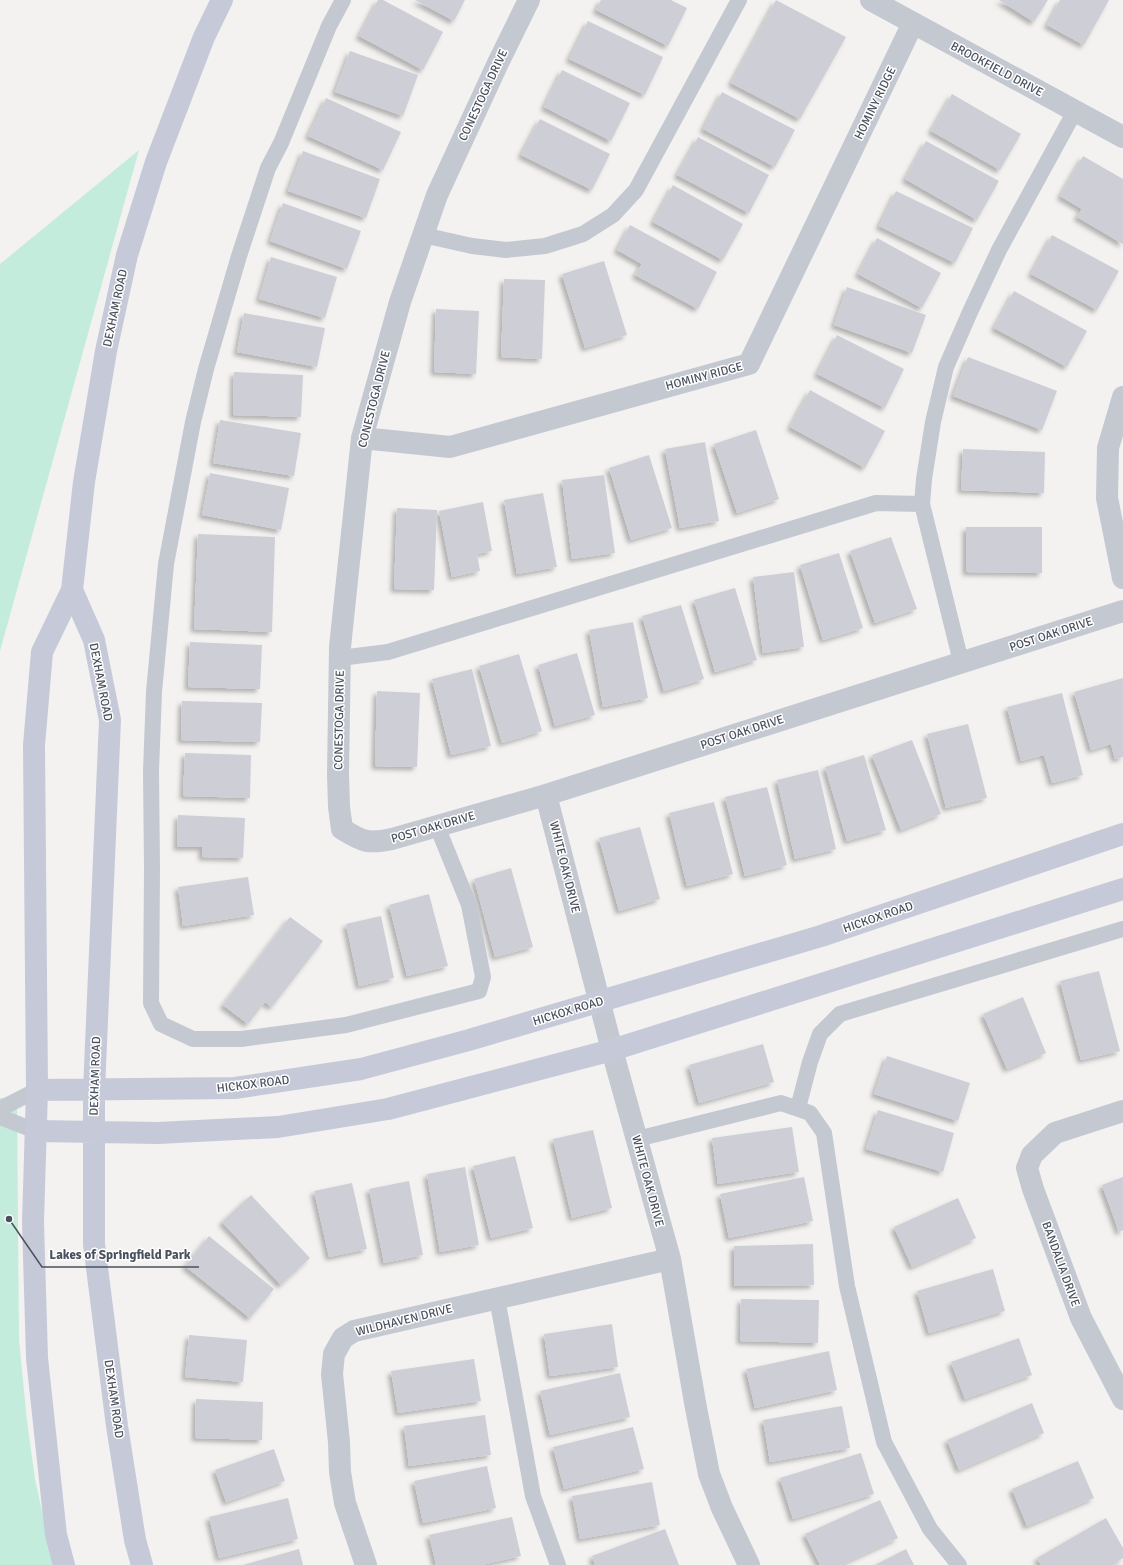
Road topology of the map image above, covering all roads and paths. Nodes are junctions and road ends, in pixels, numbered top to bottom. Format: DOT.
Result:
graph roads {
  1 [pos="222,0"];
  2 [pos="343,0"];
  3 [pos="529,0"];
  4 [pos="739,0"];
  5 [pos="871,0"];
  6 [pos="913,23"];
  7 [pos="1075,111"];
  8 [pos="1123,137"];
  9 [pos="422,235"];
  10 [pos="1123,397"];
  11 [pos="362,438"];
  12 [pos="922,504"];
  13 [pos="1123,578"];
  14 [pos="72,590"];
  15 [pos="1123,611"];
  16 [pos="340,658"];
  17 [pos="961,662"];
  18 [pos="546,795"];
  19 [pos="437,826"];
  20 [pos="1123,834"];
  21 [pos="359,840"];
  22 [pos="1123,889"];
  23 [pos="1123,929"];
  24 [pos="600,1001"];
  25 [pos="612,1050"];
  26 [pos="36,1090"];
  27 [pos="94,1090"];
  28 [pos="798,1108"];
  29 [pos="0,1109"];
  30 [pos="1123,1112"];
  31 [pos="0,1117"];
  32 [pos="36,1131"];
  33 [pos="94,1132"];
  34 [pos="636,1139"];
  35 [pos="670,1259"];
  36 [pos="497,1298"];
  37 [pos="1123,1399"];
  38 [pos="64,1565"];
  39 [pos="142,1565"];
  40 [pos="366,1565"];
  41 [pos="558,1565"];
  42 [pos="749,1565"];
  43 [pos="959,1565"];
  1 -- 14 [label="street, DEXHAM ROAD"];
  2 -- 19 [label="lane"];
  3 -- 9 [label="street, CONESTOGA DRIVE"];
  4 -- 9 [label="lane"];
  5 -- 6 [label="street, BROOKFIELD DRIVE"];
  6 -- 7 [label="street, BROOKFIELD DRIVE"];
  6 -- 11 [label="street, HOMINY RIDGE"];
  7 -- 8 [label="street, BROOKFIELD DRIVE"];
  7 -- 12 [label="lane"];
  9 -- 11 [label="street, CONESTOGA DRIVE"];
  10 -- 13 [label="street"];
  11 -- 16 [label="street, CONESTOGA DRIVE"];
  12 -- 16 [label="lane"];
  12 -- 17 [label="lane"];
  14 -- 26 [label="street, DEXHAM ROAD"];
  14 -- 27 [label="street, DEXHAM ROAD"];
  15 -- 17 [label="street, POST OAK DRIVE"];
  16 -- 21 [label="street, CONESTOGA DRIVE"];
  17 -- 18 [label="street, POST OAK DRIVE"];
  18 -- 19 [label="street, POST OAK DRIVE"];
  18 -- 24 [label="street, WHITE OAK DRIVE"];
  19 -- 21 [label="street, POST OAK DRIVE"];
  20 -- 24 [label="street, HICKOX ROAD"];
  22 -- 25 [label="street"];
  23 -- 28 [label="lane"];
  24 -- 25 [label="street, WHITE OAK DRIVE"];
  24 -- 27 [label="street, HICKOX ROAD"];
  25 -- 33 [label="street"];
  25 -- 34 [label="street, WHITE OAK DRIVE"];
  26 -- 27 [label="street, HICKOX ROAD"];
  26 -- 29 [label="lane, HICKOX ROAD"];
  26 -- 32 [label="street, DEXHAM ROAD"];
  27 -- 33 [label="street, DEXHAM ROAD"];
  28 -- 34 [label="lane"];
  28 -- 43 [label="lane"];
  30 -- 37 [label="street, BANDALIA DRIVE"];
  31 -- 32 [label="lane"];
  32 -- 33 [label="street"];
  32 -- 38 [label="street, DEXHAM ROAD"];
  33 -- 39 [label="street, DEXHAM ROAD"];
  34 -- 35 [label="street, WHITE OAK DRIVE"];
  35 -- 36 [label="street, WILDHAVEN DRIVE"];
  35 -- 42 [label="street, WHITE OAK DRIVE"];
  36 -- 40 [label="street, WILDHAVEN DRIVE"];
  36 -- 41 [label="lane"];
}
